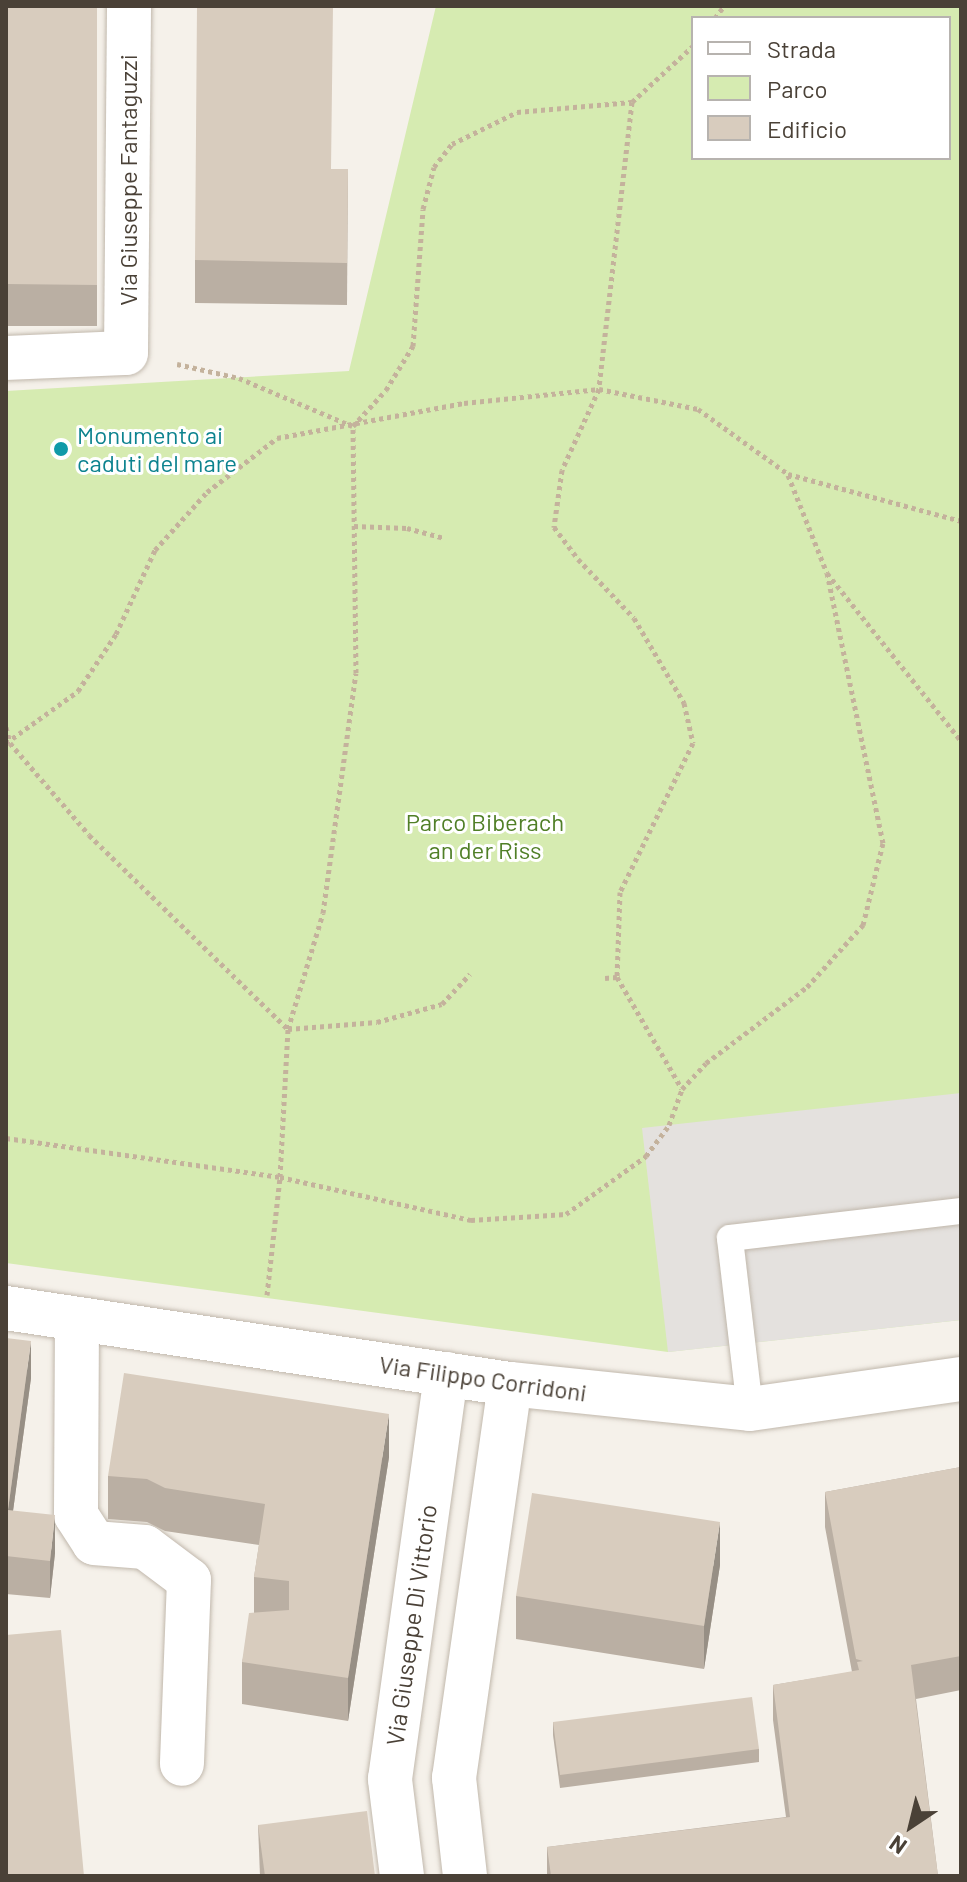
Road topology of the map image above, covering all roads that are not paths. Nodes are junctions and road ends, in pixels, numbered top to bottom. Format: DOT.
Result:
graph roads {
  1 [pos="129,6"];
  2 [pos="6,358"];
  3 [pos="961,1211"];
  4 [pos="6,1308"];
  5 [pos="77,1319"];
  6 [pos="446,1374"];
  7 [pos="961,1379"];
  8 [pos="510,1384"];
  9 [pos="750,1409"];
  10 [pos="182,1764"];
  11 [pos="402,1876"];
  12 [pos="465,1876"];
  1 -- 2 [label="street, Via Giuseppe Fantaguzzi"];
  3 -- 9 [label="lane"];
  4 -- 5 [label="street, Via Filippo Corridoni"];
  5 -- 6 [label="street, Via Filippo Corridoni"];
  5 -- 10 [label="street"];
  6 -- 8 [label="street, Via Filippo Corridoni"];
  6 -- 11 [label="street, Via Giuseppe Di Vittorio"];
  7 -- 9 [label="street, Via Filippo Corridoni"];
  8 -- 9 [label="street, Via Filippo Corridoni"];
  8 -- 12 [label="street"];
}
